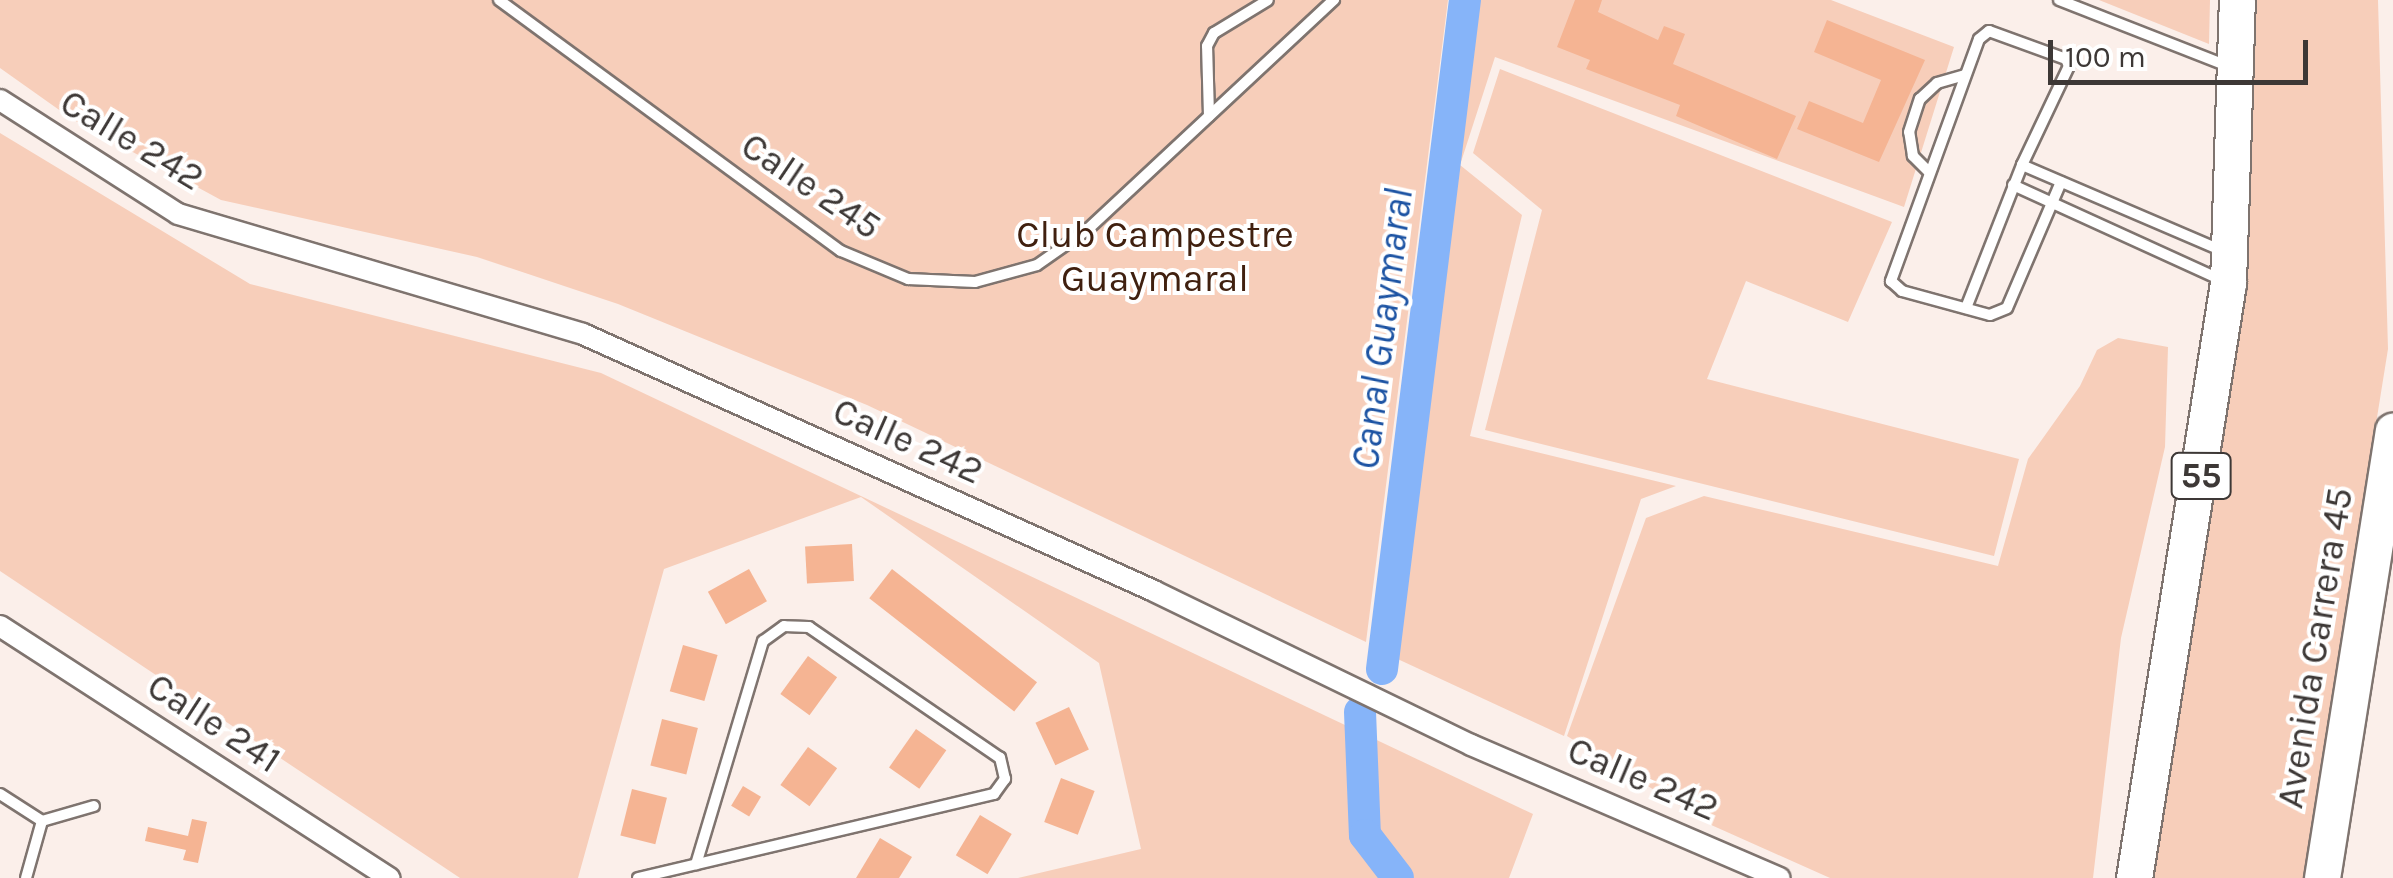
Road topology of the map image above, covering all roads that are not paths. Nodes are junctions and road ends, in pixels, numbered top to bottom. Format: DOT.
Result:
graph roads {
  1 [pos="499,0"];
  2 [pos="1268,0"];
  3 [pos="1334,0"];
  4 [pos="2059,0"];
  5 [pos="2237,0"];
  6 [pos="2236,70"];
  7 [pos="1965,76"];
  8 [pos="0,100"];
  9 [pos="1209,116"];
  10 [pos="2022,165"];
  11 [pos="1929,172"];
  12 [pos="2061,182"];
  13 [pos="2013,185"];
  14 [pos="2052,202"];
  15 [pos="2229,269"];
  16 [pos="1966,308"];
  17 [pos="2393,431"];
  18 [pos="2384,539"];
  19 [pos="0,626"];
  20 [pos="0,794"];
  21 [pos="94,806"];
  22 [pos="42,821"];
  23 [pos="696,864"];
  24 [pos="26,878"];
  25 [pos="390,878"];
  26 [pos="638,878"];
  27 [pos="1780,878"];
  28 [pos="2134,878"];
  29 [pos="2322,878"];
  1 -- 9 [label="lane, Calle 245"];
  2 -- 9 [label="lane"];
  3 -- 9 [label="lane, Calle 245"];
  4 -- 6 [label="lane"];
  5 -- 6 [label="highway, 55"];
  6 -- 15 [label="highway, 55"];
  7 -- 10 [label="lane"];
  7 -- 11 [label="lane"];
  7 -- 11 [label="lane"];
  8 -- 27 [label="street, Calle 242"];
  10 -- 12 [label="lane"];
  10 -- 13 [label="lane"];
  11 -- 16 [label="lane"];
  12 -- 14 [label="lane"];
  12 -- 15 [label="lane"];
  13 -- 14 [label="lane"];
  13 -- 16 [label="lane"];
  14 -- 15 [label="lane"];
  14 -- 16 [label="lane"];
  15 -- 28 [label="highway, 55"];
  17 -- 18 [label="highway, Avenida Carrera 45"];
  18 -- 29 [label="highway, Avenida Carrera 45"];
  19 -- 25 [label="street, Calle 241"];
  20 -- 22 [label="lane"];
  21 -- 22 [label="lane"];
  22 -- 24 [label="lane"];
  23 -- 23 [label="lane"];
  23 -- 26 [label="lane"];
}
